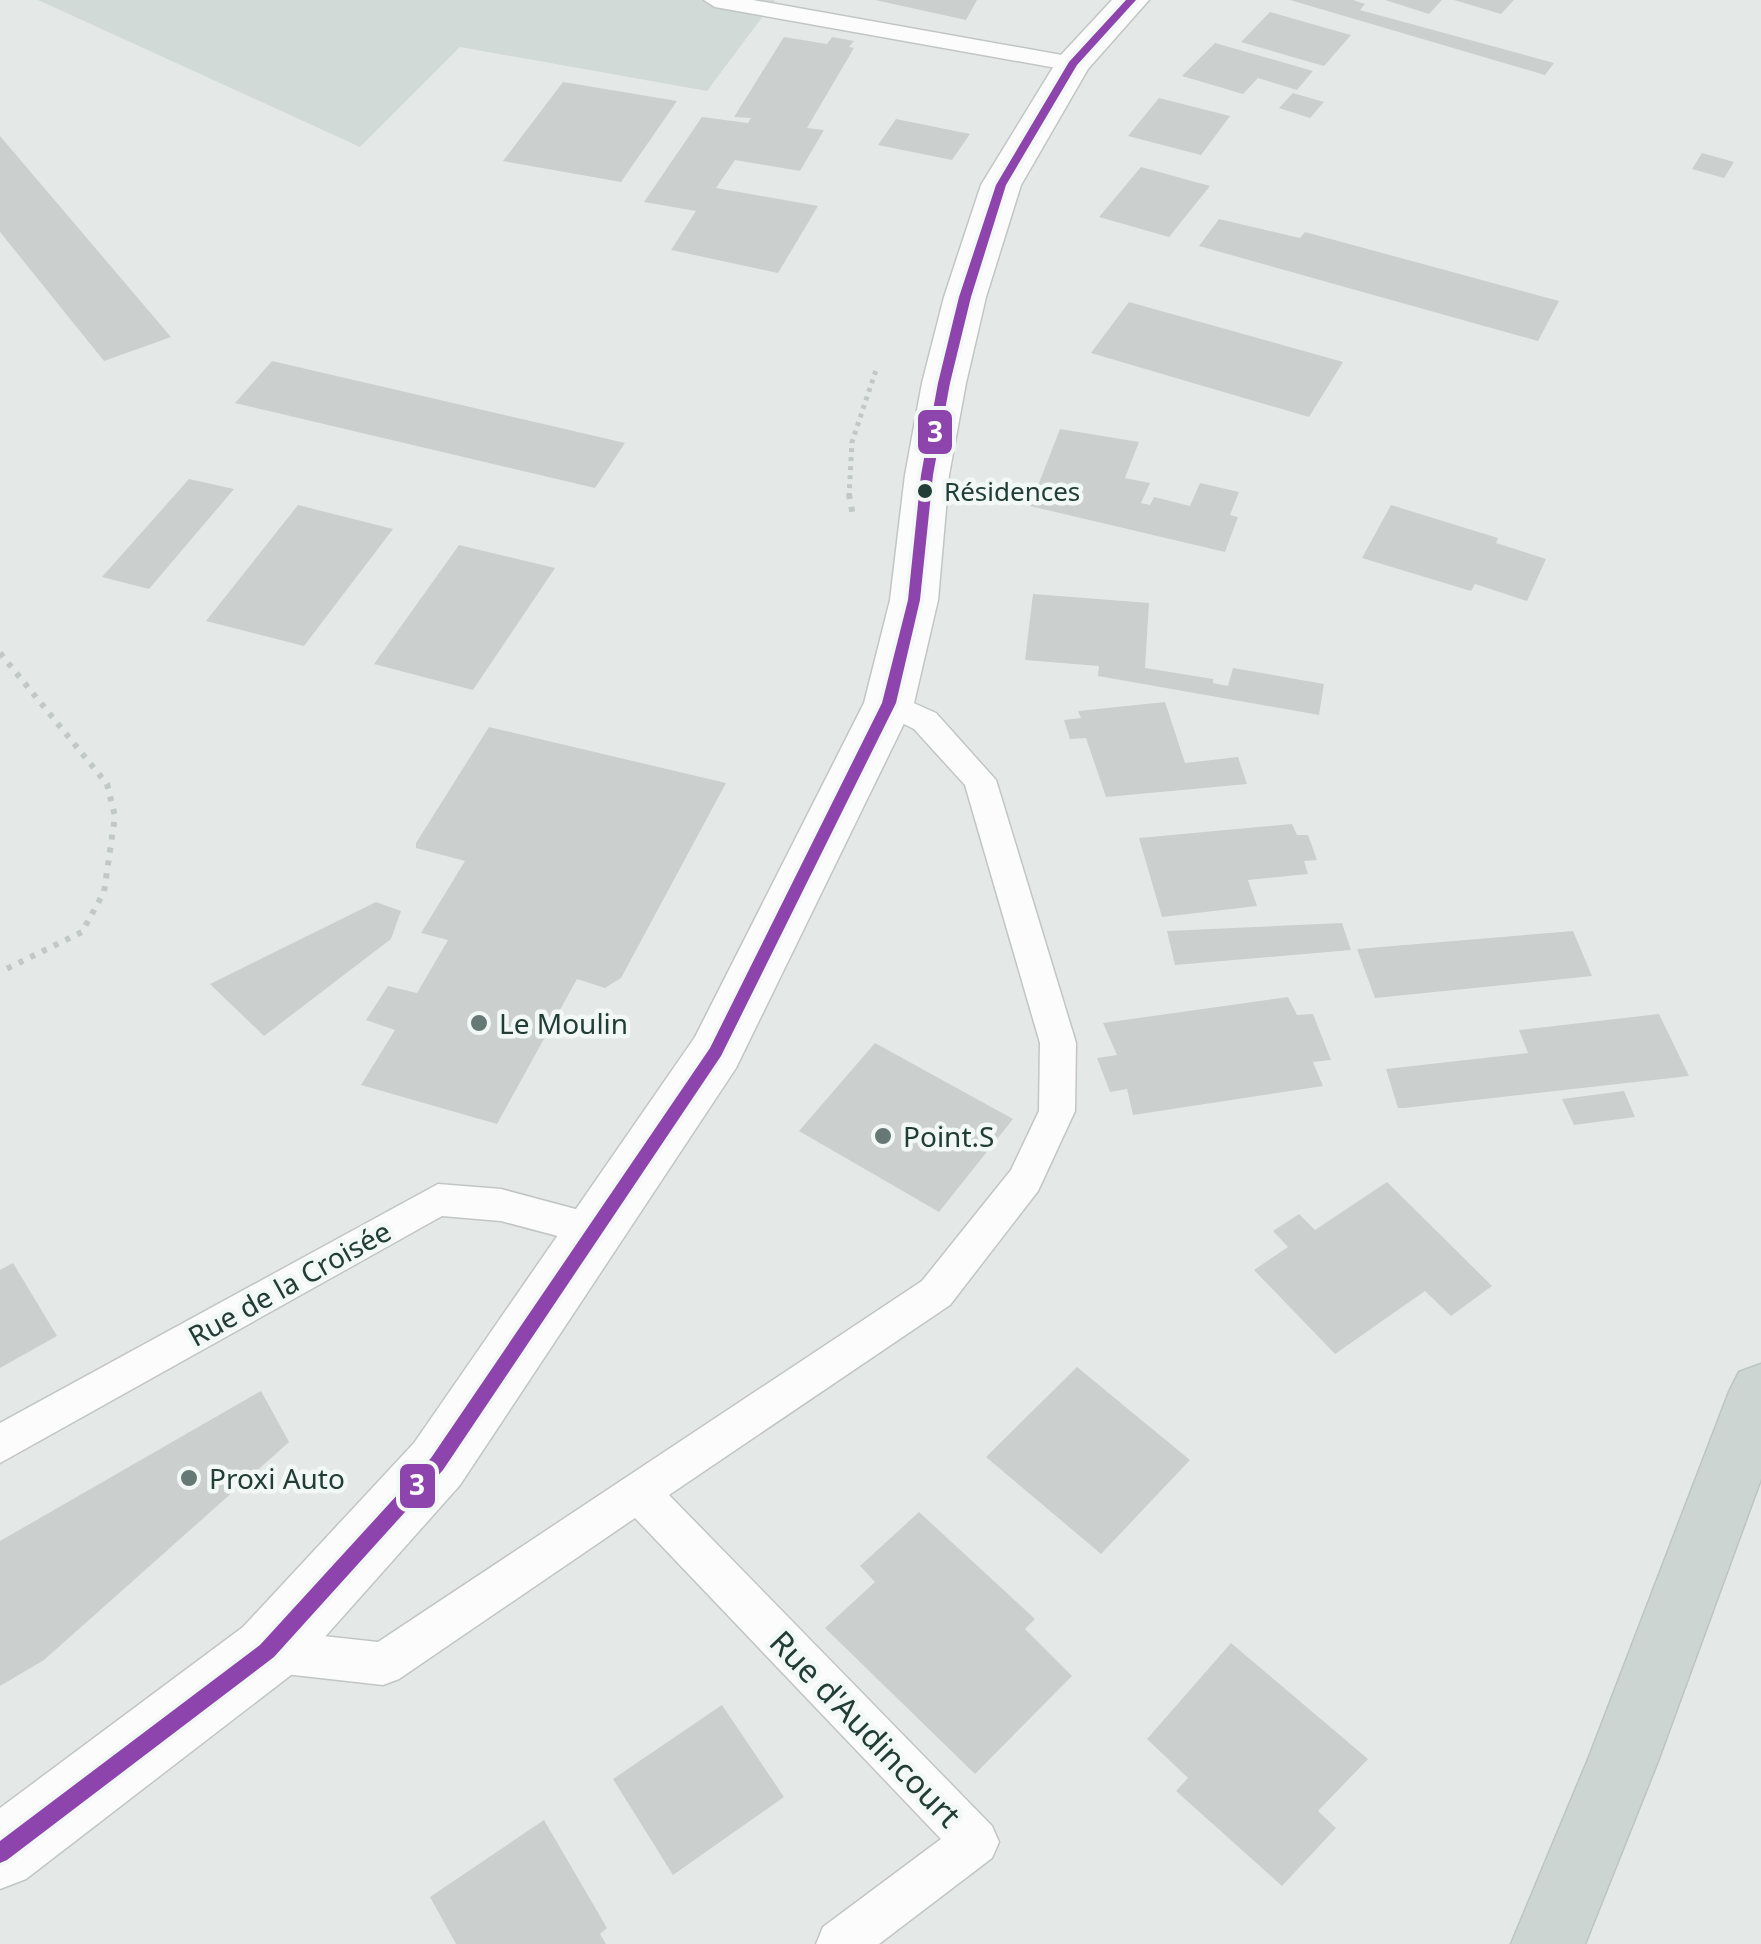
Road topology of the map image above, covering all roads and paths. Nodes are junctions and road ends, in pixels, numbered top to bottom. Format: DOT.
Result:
graph roads {
  1 [pos="714,0"];
  2 [pos="1130,0"];
  3 [pos="1073,64"];
  4 [pos="880,362"];
  5 [pos="858,527"];
  6 [pos="0,653"];
  7 [pos="889,704"];
  8 [pos="0,972"];
  9 [pos="595,1230"];
  10 [pos="1761,1392"];
  11 [pos="0,1444"];
  12 [pos="638,1492"];
  13 [pos="267,1651"];
  14 [pos="0,1853"];
  15 [pos="840,1944"];
  16 [pos="1548,1944"];
  1 -- 3 [label="lane"];
  2 -- 3 [label="street"];
  3 -- 7 [label="street"];
  4 -- 5 [label="path"];
  6 -- 8 [label="path"];
  7 -- 9 [label="street"];
  7 -- 12 [label="lane"];
  9 -- 11 [label="lane, Rue de la Croisée"];
  9 -- 13 [label="street"];
  10 -- 16 [label="main road"];
  12 -- 13 [label="lane"];
  12 -- 15 [label="lane, Rue d'Audincourt"];
  13 -- 14 [label="street"];
}
